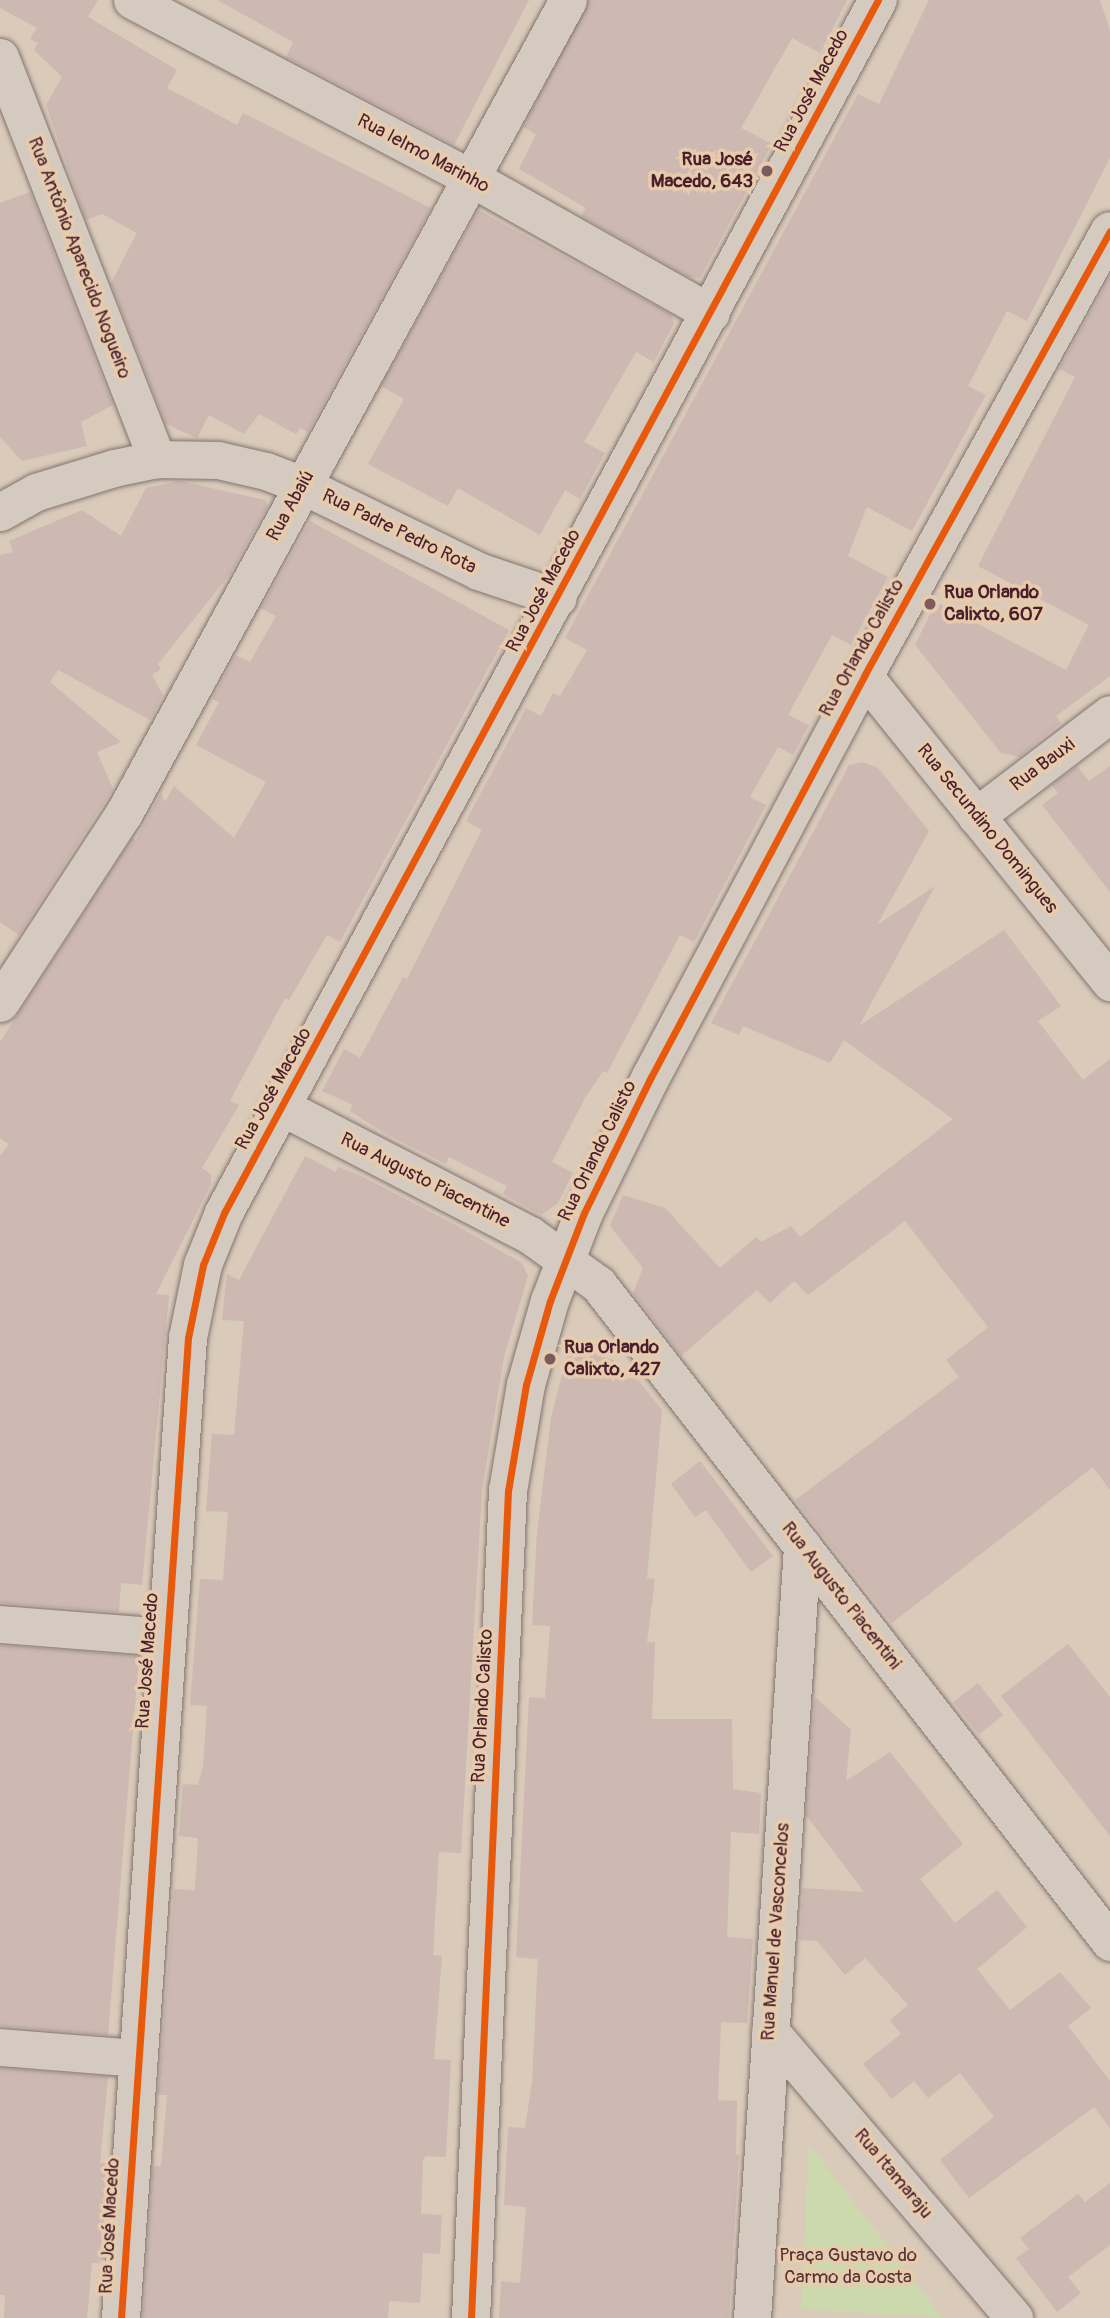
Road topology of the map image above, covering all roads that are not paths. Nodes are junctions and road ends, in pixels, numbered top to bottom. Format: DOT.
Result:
graph roads {
  1 [pos="132,0"];
  2 [pos="568,0"];
  3 [pos="878,0"];
  4 [pos="0,57"];
  5 [pos="472,179"];
  6 [pos="1110,230"];
  7 [pos="711,313"];
  8 [pos="157,459"];
  9 [pos="302,485"];
  10 [pos="0,512"];
  11 [pos="558,598"];
  12 [pos="864,676"];
  13 [pos="1110,715"];
  14 [pos="976,816"];
  15 [pos="1110,982"];
  16 [pos="0,1003"];
  17 [pos="282,1107"];
  18 [pos="566,1257"];
  19 [pos="802,1546"];
  20 [pos="0,1624"];
  21 [pos="166,1637"];
  22 [pos="1110,1942"];
  23 [pos="769,2031"];
  24 [pos="0,2047"];
  25 [pos="136,2058"];
  26 [pos="121,2318"];
  27 [pos="471,2318"];
  28 [pos="752,2318"];
  29 [pos="1014,2318"];
  1 -- 5 [label="street, Rua Ielmo Marinho"];
  2 -- 5 [label="street, Rua Abaiú"];
  3 -- 7 [label="street, Rua José Macedo"];
  4 -- 8 [label="street, Rua Antônio Aparecido Nogueiro"];
  5 -- 7 [label="street, Rua Ielmo Marinho"];
  5 -- 9 [label="street, Rua Abaiú"];
  6 -- 12 [label="street, Rua Orlando Calisto"];
  7 -- 11 [label="street, Rua José Macedo"];
  8 -- 9 [label="street, Rua Padre Pedro Rota"];
  8 -- 10 [label="street, Rua Padre Pedro Rota"];
  9 -- 11 [label="street, Rua Padre Pedro Rota"];
  9 -- 16 [label="street, Rua Abaiú"];
  11 -- 17 [label="street, Rua José Macedo"];
  12 -- 14 [label="street, Rua Secundino Domingues"];
  12 -- 18 [label="street, Rua Orlando Calisto"];
  13 -- 14 [label="street, Rua Bauxi"];
  14 -- 15 [label="street, Rua Secundino Domingues"];
  17 -- 18 [label="street, Rua Augusto Piacentine"];
  17 -- 21 [label="street, Rua José Macedo"];
  18 -- 19 [label="street, Rua Augusto Piacentini"];
  18 -- 27 [label="street, Rua Orlando Calisto"];
  19 -- 22 [label="street, Rua Augusto Piacentini"];
  19 -- 23 [label="street, Rua Manuel de Vasconcelos"];
  20 -- 21 [label="street"];
  21 -- 25 [label="street, Rua José Macedo"];
  23 -- 28 [label="street, Rua Manuel de Vasconcelos"];
  23 -- 29 [label="street, Rua Itamaraju"];
  24 -- 25 [label="street"];
  25 -- 26 [label="street, Rua José Macedo"];
}
